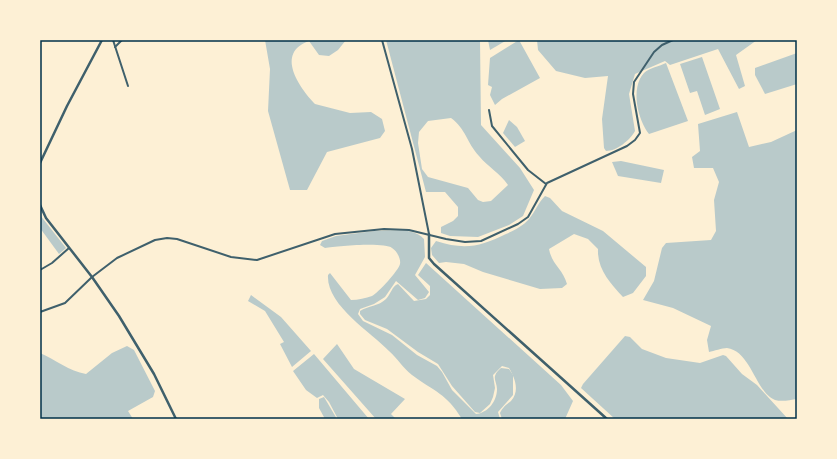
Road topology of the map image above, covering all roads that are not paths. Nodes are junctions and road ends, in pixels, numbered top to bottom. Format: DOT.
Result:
graph roads {
  1 [pos="102,40"];
  2 [pos="113,40"];
  3 [pos="122,40"];
  4 [pos="382,40"];
  5 [pos="672,40"];
  6 [pos="115,47"];
  7 [pos="128,86"];
  8 [pos="489,110"];
  9 [pos="40,163"];
  10 [pos="546,184"];
  11 [pos="40,205"];
  12 [pos="429,234"];
  13 [pos="69,248"];
  14 [pos="40,270"];
  15 [pos="92,278"];
  16 [pos="40,312"];
  17 [pos="176,419"];
  18 [pos="607,419"];
  1 -- 9 [label="street"];
  2 -- 6 [label="street"];
  3 -- 6 [label="street"];
  4 -- 12 [label="street"];
  5 -- 10 [label="street"];
  6 -- 7 [label="street"];
  8 -- 10 [label="street"];
  10 -- 12 [label="street"];
  11 -- 13 [label="street"];
  12 -- 15 [label="street"];
  12 -- 18 [label="street"];
  13 -- 14 [label="street"];
  13 -- 15 [label="street"];
  15 -- 16 [label="street"];
  15 -- 17 [label="street"];
}
